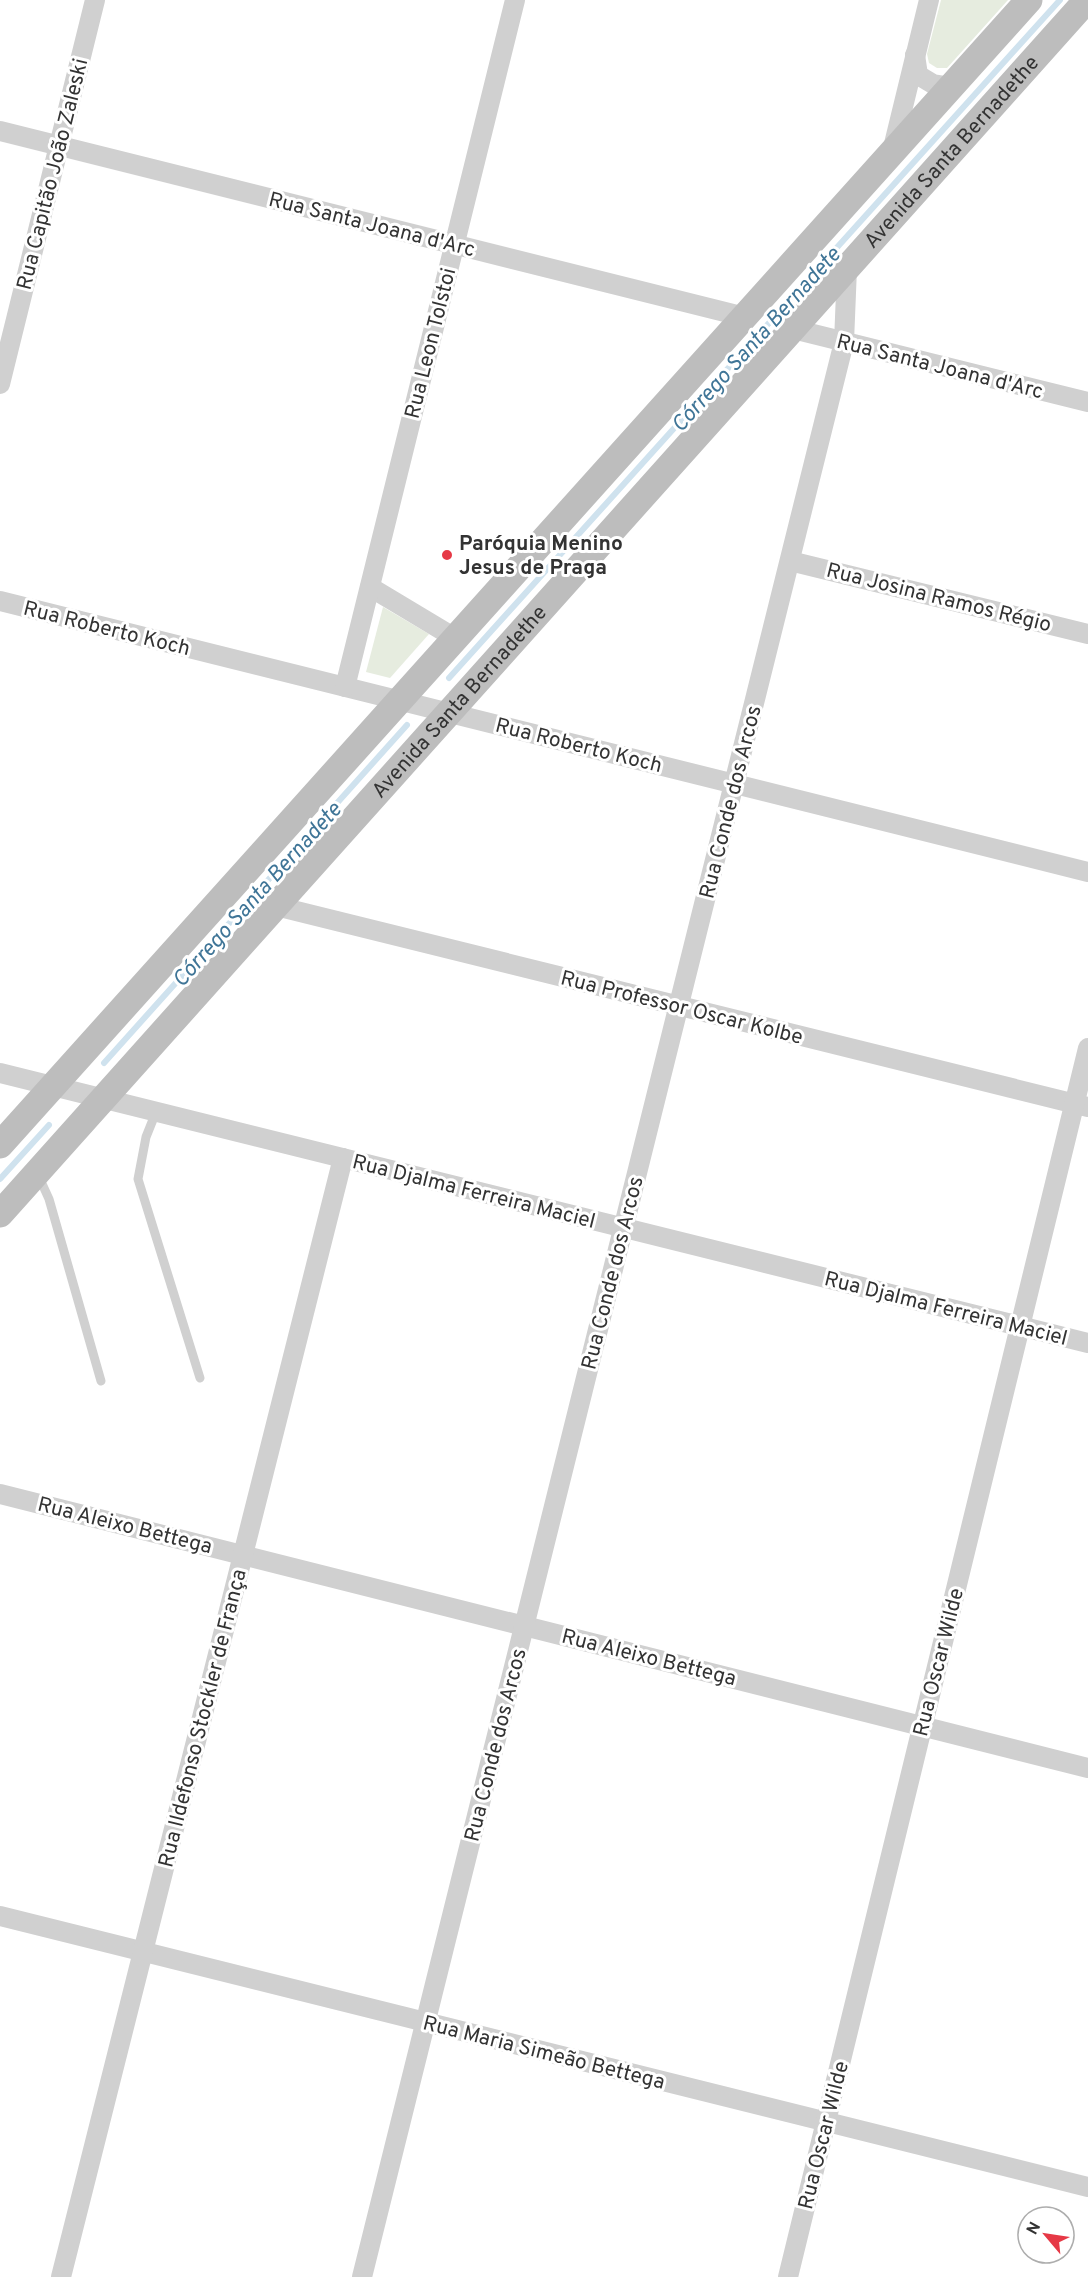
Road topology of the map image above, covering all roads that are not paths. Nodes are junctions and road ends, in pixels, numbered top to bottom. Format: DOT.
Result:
graph roads {
  1 [pos="95,0"];
  2 [pos="515,0"];
  3 [pos="929,0"];
  4 [pos="1029,0"];
  5 [pos="1087,0"];
  6 [pos="915,56"];
  7 [pos="951,87"];
  8 [pos="0,131"];
  9 [pos="59,145"];
  10 [pos="892,152"];
  11 [pos="454,244"];
  12 [pos="848,268"];
  13 [pos="745,317"];
  14 [pos="793,329"];
  15 [pos="844,342"];
  16 [pos="0,384"];
  17 [pos="1088,402"];
  18 [pos="790,561"];
  19 [pos="370,587"];
  20 [pos="0,601"];
  21 [pos="1088,634"];
  22 [pos="455,638"];
  23 [pos="345,687"];
  24 [pos="399,700"];
  25 [pos="449,713"];
  26 [pos="734,784"];
  27 [pos="1088,872"];
  28 [pos="276,906"];
  29 [pos="679,1006"];
  30 [pos="1088,1048"];
  31 [pos="0,1073"];
  32 [pos="53,1086"];
  33 [pos="103,1099"];
  34 [pos="1081,1106"];
  35 [pos="156,1112"];
  36 [pos="0,1145"];
  37 [pos="343,1158"];
  38 [pos="37,1172"];
  39 [pos="0,1214"];
  40 [pos="624,1228"];
  41 [pos="1020,1326"];
  42 [pos="1088,1343"];
  43 [pos="200,1378"];
  44 [pos="101,1381"];
  45 [pos="0,1494"];
  46 [pos="243,1556"];
  47 [pos="525,1626"];
  48 [pos="922,1726"];
  49 [pos="1088,1768"];
  50 [pos="0,1916"];
  51 [pos="143,1952"];
  52 [pos="426,2022"];
  53 [pos="826,2122"];
  54 [pos="1088,2187"];
  55 [pos="61,2277"];
  56 [pos="362,2277"];
  57 [pos="788,2277"];
  1 -- 9 [label="street, Rua Capitão João Zaleski"];
  2 -- 11 [label="street, Rua Leon Tolstoi"];
  3 -- 6 [label="street"];
  4 -- 7 [label="main road, Avenida Santa Bernadethe"];
  5 -- 12 [label="main road, Avenida Santa Bernadethe"];
  6 -- 7 [label="street"];
  6 -- 10 [label="street"];
  7 -- 10 [label="main road, Avenida Santa Bernadethe"];
  8 -- 9 [label="street, Rua Santa Joana d'Arc"];
  9 -- 11 [label="street, Rua Santa Joana d'Arc"];
  9 -- 16 [label="street, Rua Capitão João Zaleski"];
  10 -- 13 [label="main road, Avenida Santa Bernadethe"];
  11 -- 13 [label="street, Rua Santa Joana d'Arc"];
  11 -- 19 [label="street, Rua Leon Tolstoi"];
  12 -- 14 [label="main road, Avenida Santa Bernadethe"];
  12 -- 15 [label="street, Rua Conde dos Arcos"];
  13 -- 22 [label="main road, Avenida Santa Bernadethe"];
  14 -- 15 [label="street, Rua Santa Joana d'Arc"];
  14 -- 25 [label="main road, Avenida Santa Bernadethe"];
  15 -- 17 [label="street, Rua Santa Joana d'Arc"];
  15 -- 18 [label="street, Rua Conde dos Arcos"];
  18 -- 21 [label="street, Rua Josina Ramos Régio"];
  18 -- 26 [label="street, Rua Conde dos Arcos"];
  19 -- 22 [label="street"];
  19 -- 23 [label="street, Rua Leon Tolstoi"];
  20 -- 23 [label="street, Rua Roberto Koch"];
  22 -- 24 [label="main road, Avenida Santa Bernadethe"];
  23 -- 24 [label="street, Rua Roberto Koch"];
  24 -- 25 [label="street, Rua Roberto Koch"];
  24 -- 32 [label="main road, Avenida Santa Bernadethe"];
  25 -- 26 [label="street, Rua Roberto Koch"];
  25 -- 28 [label="main road, Avenida Santa Bernadethe"];
  26 -- 27 [label="street, Rua Roberto Koch"];
  26 -- 29 [label="street, Rua Conde dos Arcos"];
  28 -- 29 [label="street, Rua Professor Oscar Kolbe"];
  28 -- 33 [label="main road, Avenida Santa Bernadethe"];
  29 -- 34 [label="street, Rua Professor Oscar Kolbe"];
  29 -- 40 [label="street, Rua Conde dos Arcos"];
  30 -- 34 [label="street, Rua Oscar Wilde"];
  31 -- 32 [label="street, Rua Djalma Ferreira Maciel"];
  32 -- 33 [label="street, Rua Djalma Ferreira Maciel"];
  32 -- 36 [label="main road, Avenida Santa Bernadethe"];
  33 -- 35 [label="street, Rua Djalma Ferreira Maciel"];
  33 -- 38 [label="main road, Avenida Santa Bernadethe"];
  34 -- 41 [label="street, Rua Oscar Wilde"];
  35 -- 37 [label="street, Rua Djalma Ferreira Maciel"];
  35 -- 43 [label="lane"];
  37 -- 40 [label="street, Rua Djalma Ferreira Maciel"];
  37 -- 46 [label="street, Rua Ildefonso Stockler de França"];
  38 -- 39 [label="main road, Avenida Santa Bernadethe"];
  38 -- 44 [label="lane"];
  40 -- 41 [label="street, Rua Djalma Ferreira Maciel"];
  40 -- 47 [label="street, Rua Conde dos Arcos"];
  41 -- 42 [label="street, Rua Djalma Ferreira Maciel"];
  41 -- 48 [label="street, Rua Oscar Wilde"];
  45 -- 46 [label="street, Rua Aleixo Bettega"];
  46 -- 47 [label="street, Rua Aleixo Bettega"];
  46 -- 51 [label="street, Rua Ildefonso Stockler de França"];
  47 -- 48 [label="street, Rua Aleixo Bettega"];
  47 -- 52 [label="street, Rua Conde dos Arcos"];
  48 -- 49 [label="street, Rua Aleixo Bettega"];
  48 -- 53 [label="street, Rua Oscar Wilde"];
  50 -- 51 [label="street, Rua Maria Simeão Bettega"];
  51 -- 52 [label="street, Rua Maria Simeão Bettega"];
  51 -- 55 [label="street, Rua Ildefonso Stockler de França"];
  52 -- 53 [label="street, Rua Maria Simeão Bettega"];
  52 -- 56 [label="street, Rua Conde dos Arcos"];
  53 -- 54 [label="street, Rua Maria Simeão Bettega"];
  53 -- 57 [label="street, Rua Oscar Wilde"];
}
